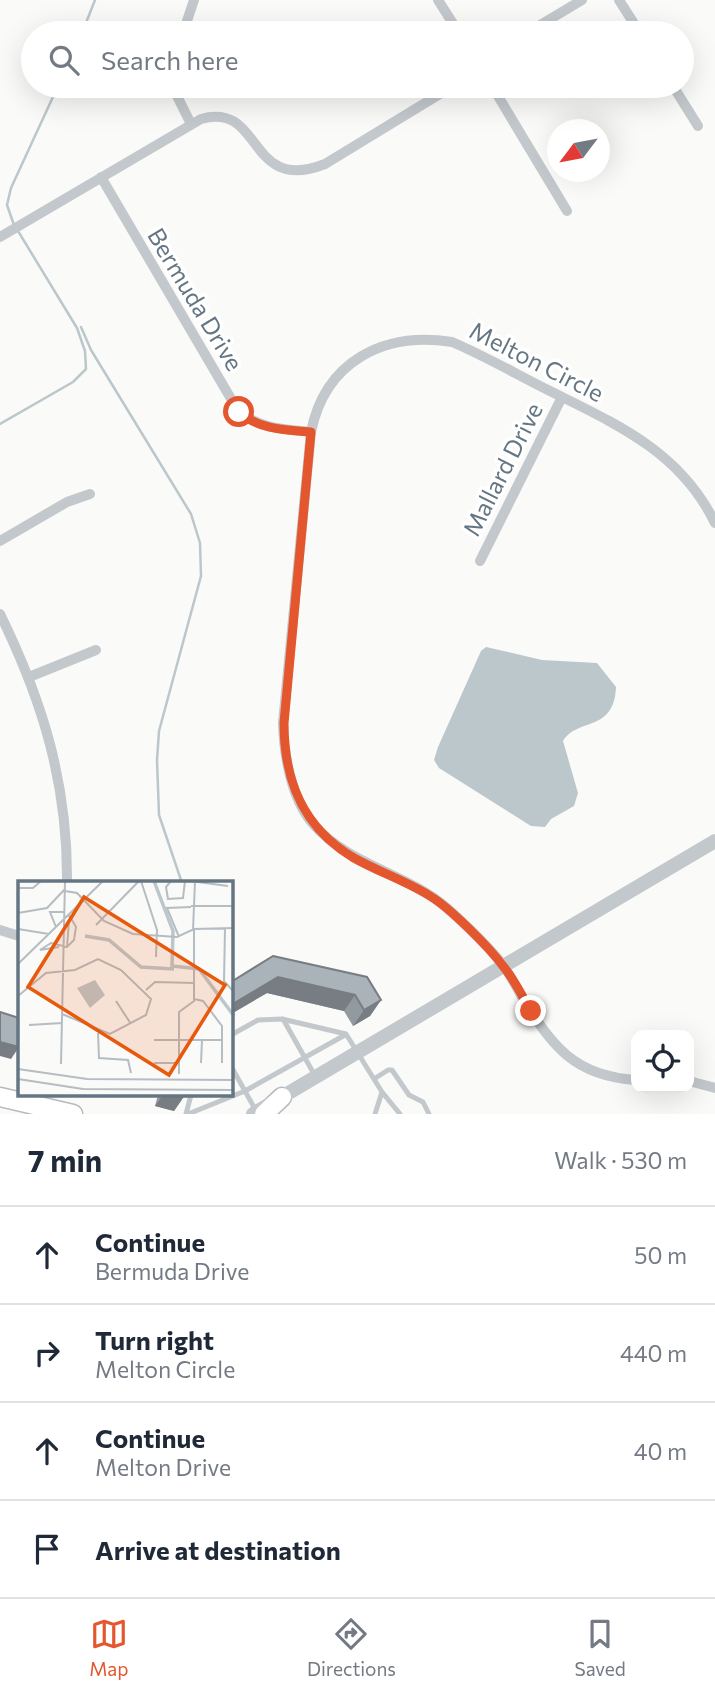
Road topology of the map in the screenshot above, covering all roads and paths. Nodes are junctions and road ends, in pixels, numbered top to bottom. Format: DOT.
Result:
graph roads {
  1 [pos="194,0"];
  2 [pos="438,0"];
  3 [pos="582,0"];
  4 [pos="620,0"];
  5 [pos="187,21"];
  6 [pos="451,21"];
  7 [pos="547,21"];
  8 [pos="633,21"];
  9 [pos="178,98"];
  10 [pos="433,98"];
  11 [pos="499,98"];
  12 [pos="680,98"];
  13 [pos="191,124"];
  14 [pos="698,126"];
  15 [pos="101,177"];
  16 [pos="567,211"];
  17 [pos="4,234"];
  18 [pos="562,397"];
  19 [pos="311,432"];
  20 [pos="90,494"];
  21 [pos="715,523"];
  22 [pos="0,541"];
  23 [pos="480,561"];
  24 [pos="0,614"];
  25 [pos="96,650"];
  26 [pos="29,677"];
  27 [pos="715,841"];
  28 [pos="67,881"];
  29 [pos="0,930"];
  30 [pos="18,936"];
  31 [pos="504,966"];
  32 [pos="282,1018"];
  33 [pos="233,1034"];
  34 [pos="346,1034"];
  35 [pos="358,1052"];
  36 [pos="305,1058"];
  37 [pos="233,1070"];
  38 [pos="316,1077"];
  39 [pos="374,1079"];
  40 [pos="631,1079"];
  41 [pos="694,1082"];
  42 [pos="715,1088"];
  43 [pos="245,1091"];
  44 [pos="382,1092"];
  45 [pos="191,1096"];
  46 [pos="232,1096"];
  47 [pos="233,1096"];
  48 [pos="0,1097"];
  49 [pos="282,1097"];
  50 [pos="26,1104"];
  51 [pos="258,1113"];
  52 [pos="73,1114"];
  53 [pos="187,1114"];
  54 [pos="375,1114"];
  55 [pos="400,1114"];
  56 [pos="429,1114"];
  1 -- 5 [label="street"];
  2 -- 6 [label="street"];
  3 -- 7 [label="street"];
  4 -- 8 [label="street"];
  9 -- 13 [label="street"];
  10 -- 13 [label="street"];
  11 -- 16 [label="street"];
  12 -- 14 [label="street"];
  13 -- 15 [label="street"];
  15 -- 17 [label="street"];
  15 -- 19 [label="street, Bermuda Drive"];
  18 -- 19 [label="street, Melton Circle"];
  18 -- 21 [label="street, Melton Circle"];
  18 -- 23 [label="street, Mallard Drive"];
  19 -- 31 [label="street, Melton Circle"];
  20 -- 22 [label="street"];
  24 -- 26 [label="street"];
  25 -- 26 [label="street"];
  26 -- 28 [label="street"];
  27 -- 31 [label="street"];
  29 -- 30 [label="street"];
  31 -- 35 [label="street"];
  31 -- 40 [label="street, Melton Circle"];
  32 -- 33 [label="lane"];
  32 -- 34 [label="lane"];
  32 -- 36 [label="lane"];
  34 -- 35 [label="lane"];
  34 -- 36 [label="lane"];
  35 -- 38 [label="street"];
  35 -- 39 [label="lane"];
  36 -- 38 [label="lane"];
  36 -- 43 [label="lane"];
  37 -- 43 [label="lane"];
  38 -- 49 [label="street"];
  39 -- 44 [label="lane"];
  39 -- 56 [label="lane"];
  41 -- 42 [label="street"];
  43 -- 47 [label="lane"];
  43 -- 51 [label="lane"];
  44 -- 54 [label="lane"];
  44 -- 55 [label="lane"];
  45 -- 53 [label="lane"];
  46 -- 53 [label="lane"];
  48 -- 50 [label="main road"];
  49 -- 51 [label="main road"];
  50 -- 52 [label="main road"];
}
